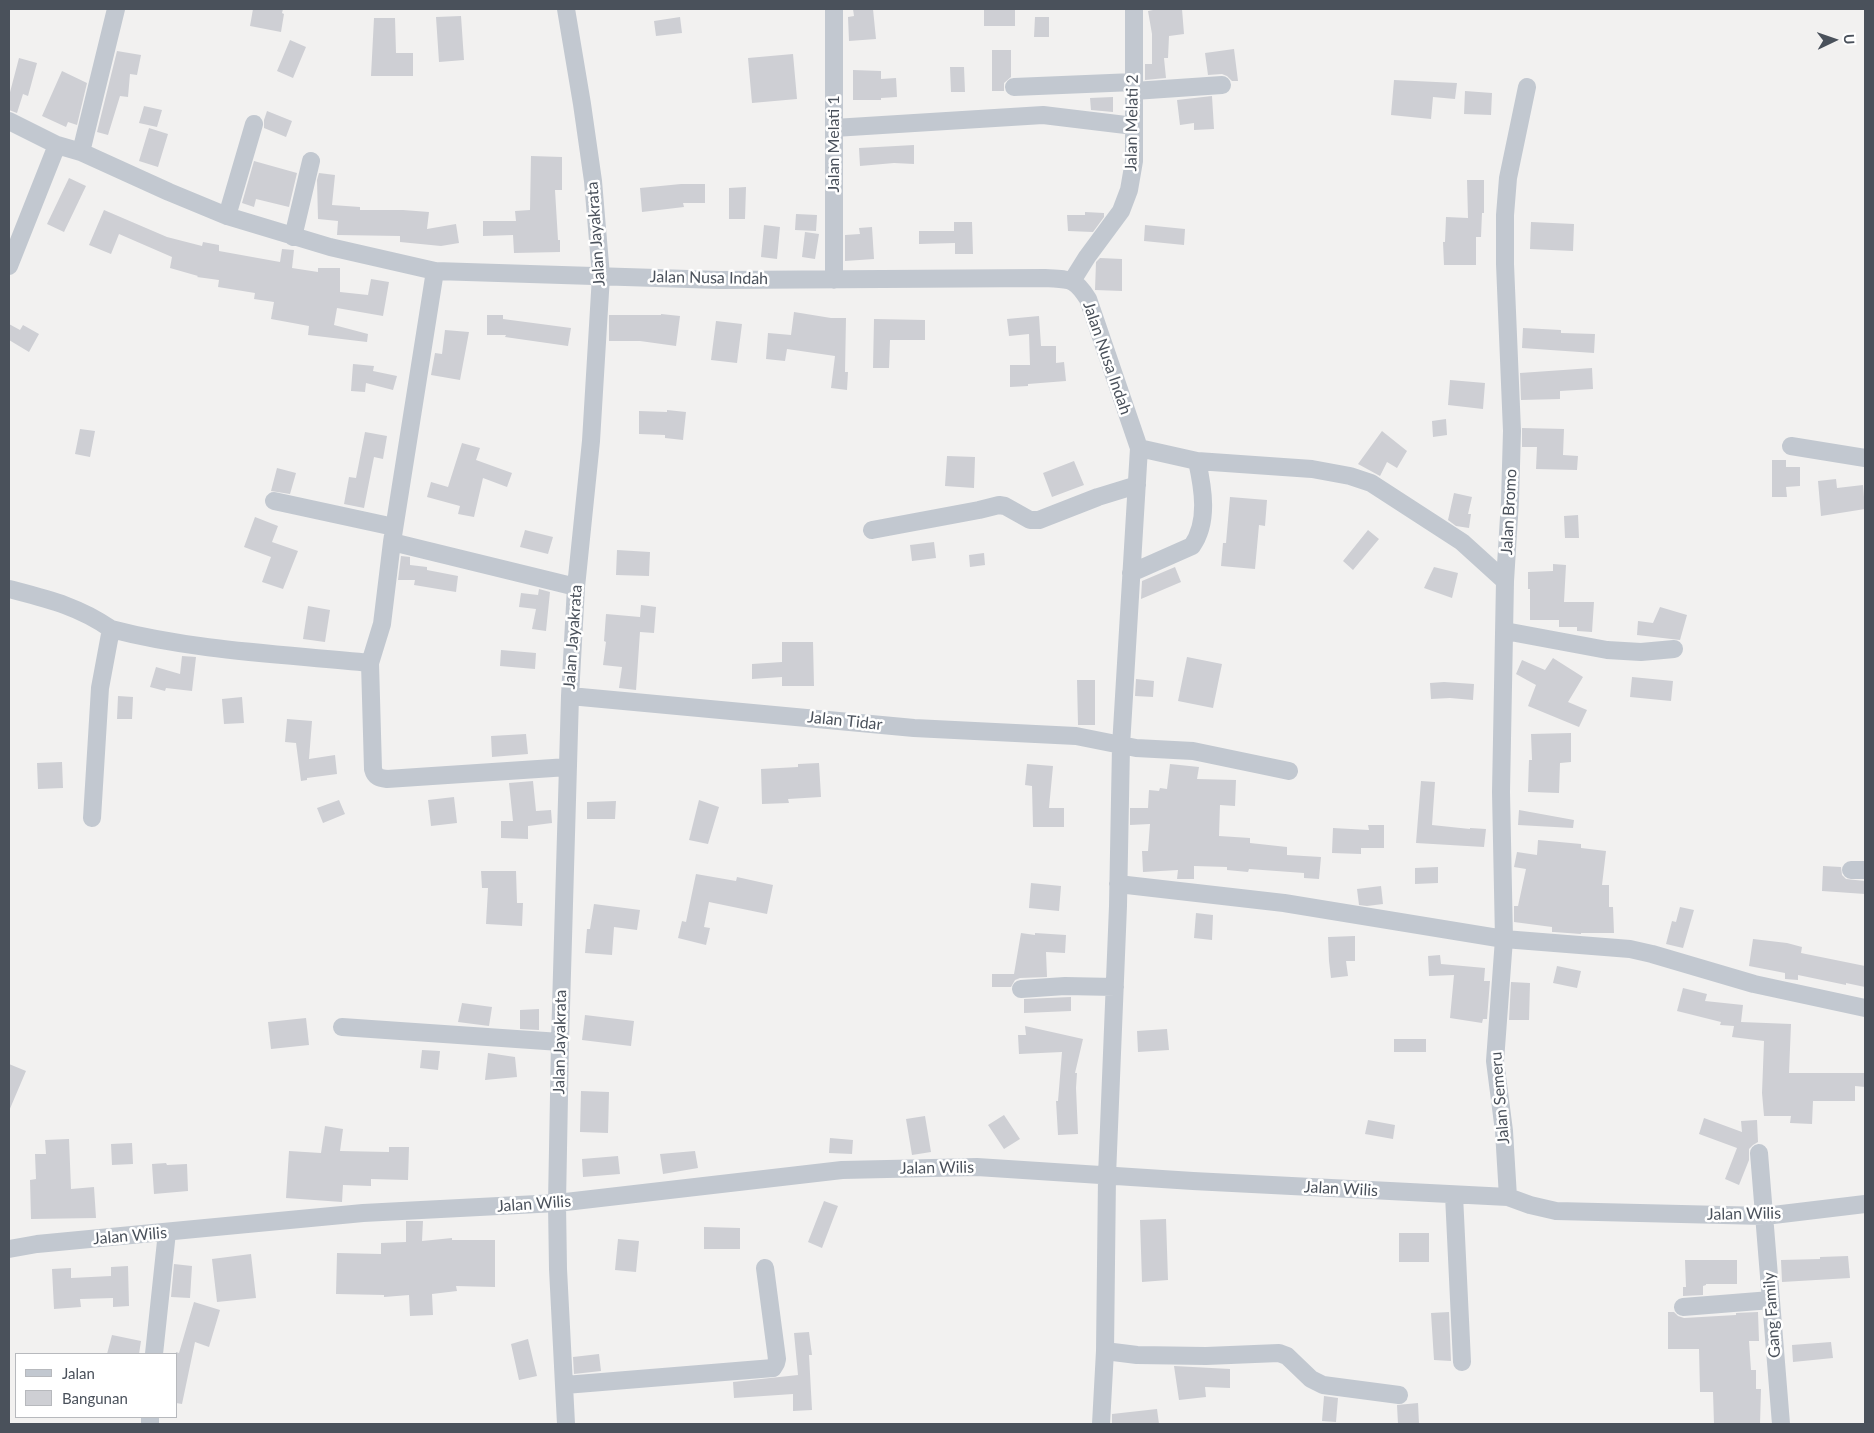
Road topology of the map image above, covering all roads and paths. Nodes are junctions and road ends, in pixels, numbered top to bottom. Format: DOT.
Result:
graph roads {
  1 [pos="116,9"];
  2 [pos="566,9"];
  3 [pos="834,9"];
  4 [pos="1134,9"];
  5 [pos="1222,85"];
  6 [pos="1014,87"];
  7 [pos="1134,87"];
  8 [pos="1527,87"];
  9 [pos="9,121"];
  10 [pos="254,124"];
  11 [pos="1134,126"];
  12 [pos="834,128"];
  13 [pos="57,145"];
  14 [pos="81,152"];
  15 [pos="311,161"];
  16 [pos="227,216"];
  17 [pos="293,237"];
  18 [pos="9,266"];
  19 [pos="435,271"];
  20 [pos="601,276"];
  21 [pos="834,280"];
  22 [pos="1072,281"];
  23 [pos="1791,446"];
  24 [pos="1139,448"];
  25 [pos="1865,458"];
  26 [pos="1196,461"];
  27 [pos="1136,485"];
  28 [pos="274,501"];
  29 [pos="872,530"];
  30 [pos="393,535"];
  31 [pos="1131,572"];
  32 [pos="1505,581"];
  33 [pos="576,587"];
  34 [pos="9,589"];
  35 [pos="110,629"];
  36 [pos="1505,631"];
  37 [pos="1674,649"];
  38 [pos="370,663"];
  39 [pos="570,696"];
  40 [pos="1121,746"];
  41 [pos="568,767"];
  42 [pos="1289,771"];
  43 [pos="92,818"];
  44 [pos="1118,884"];
  45 [pos="1504,939"];
  46 [pos="1115,987"];
  47 [pos="1021,990"];
  48 [pos="1865,1008"];
  49 [pos="342,1027"];
  50 [pos="560,1042"];
  51 [pos="1760,1153"];
  52 [pos="1107,1176"];
  53 [pos="1454,1195"];
  54 [pos="1508,1197"];
  55 [pos="557,1203"];
  56 [pos="1865,1204"];
  57 [pos="1765,1216"];
  58 [pos="167,1232"];
  59 [pos="9,1250"];
  60 [pos="765,1268"];
  61 [pos="1771,1300"];
  62 [pos="1683,1307"];
  63 [pos="1104,1351"];
  64 [pos="154,1353"];
  65 [pos="1462,1362"];
  66 [pos="565,1385"];
  67 [pos="1399,1395"];
  68 [pos="1780,1419"];
  69 [pos="566,1424"];
  70 [pos="1101,1424"];
  1 -- 14 [label="street"];
  2 -- 20 [label="street, Jalan Jayakrata"];
  3 -- 12 [label="street, Jalan Melati 1"];
  4 -- 7 [label="street, Jalan Melati 2"];
  5 -- 7 [label="street"];
  6 -- 7 [label="street"];
  7 -- 11 [label="street, Jalan Melati 2"];
  8 -- 32 [label="street, Jalan Bromo"];
  9 -- 13 [label="street, Jalan Nusa Indah"];
  10 -- 16 [label="street"];
  11 -- 12 [label="street"];
  11 -- 22 [label="street, Jalan Melati 2"];
  12 -- 21 [label="street, Jalan Melati 1"];
  13 -- 14 [label="street, Jalan Nusa Indah"];
  13 -- 18 [label="street"];
  14 -- 16 [label="street, Jalan Nusa Indah"];
  15 -- 17 [label="street"];
  16 -- 17 [label="street, Jalan Nusa Indah"];
  17 -- 19 [label="street, Jalan Nusa Indah"];
  19 -- 20 [label="street, Jalan Nusa Indah"];
  19 -- 30 [label="street"];
  20 -- 21 [label="street, Jalan Nusa Indah"];
  20 -- 33 [label="street, Jalan Jayakrata"];
  21 -- 22 [label="street, Jalan Nusa Indah"];
  22 -- 24 [label="street, Jalan Nusa Indah"];
  23 -- 25 [label="street"];
  24 -- 26 [label="street"];
  24 -- 27 [label="street"];
  26 -- 31 [label="street"];
  26 -- 32 [label="street"];
  27 -- 29 [label="street"];
  27 -- 31 [label="street"];
  28 -- 30 [label="street"];
  30 -- 33 [label="street"];
  30 -- 38 [label="street"];
  31 -- 40 [label="street"];
  32 -- 36 [label="street, Jalan Bromo"];
  33 -- 39 [label="street, Jalan Jayakrata"];
  34 -- 35 [label="street"];
  35 -- 38 [label="street"];
  35 -- 43 [label="street"];
  36 -- 37 [label="street"];
  36 -- 45 [label="street, Jalan Bromo"];
  38 -- 41 [label="street"];
  39 -- 40 [label="street, Jalan Tidar"];
  39 -- 41 [label="street, Jalan Jayakrata"];
  40 -- 42 [label="street, Jalan Tidar"];
  40 -- 44 [label="street"];
  41 -- 50 [label="street, Jalan Jayakrata"];
  44 -- 45 [label="street"];
  44 -- 46 [label="street"];
  45 -- 48 [label="street"];
  45 -- 54 [label="street, Jalan Semeru"];
  46 -- 47 [label="street"];
  46 -- 52 [label="street"];
  49 -- 50 [label="street"];
  50 -- 55 [label="street, Jalan Jayakrata"];
  51 -- 57 [label="street, Gang Family"];
  52 -- 53 [label="street, Jalan Wilis"];
  52 -- 55 [label="street, Jalan Wilis"];
  52 -- 63 [label="street"];
  53 -- 54 [label="street, Jalan Wilis"];
  53 -- 65 [label="street"];
  54 -- 57 [label="street, Jalan Wilis"];
  55 -- 58 [label="street, Jalan Wilis"];
  55 -- 66 [label="street, Jalan Jayakrata"];
  56 -- 57 [label="street, Jalan Wilis"];
  57 -- 61 [label="street, Gang Family"];
  58 -- 59 [label="street, Jalan Wilis"];
  58 -- 64 [label="street"];
  60 -- 66 [label="street"];
  61 -- 62 [label="street"];
  61 -- 68 [label="street, Gang Family"];
  63 -- 67 [label="street"];
  63 -- 70 [label="street"];
  66 -- 69 [label="street"];
}
